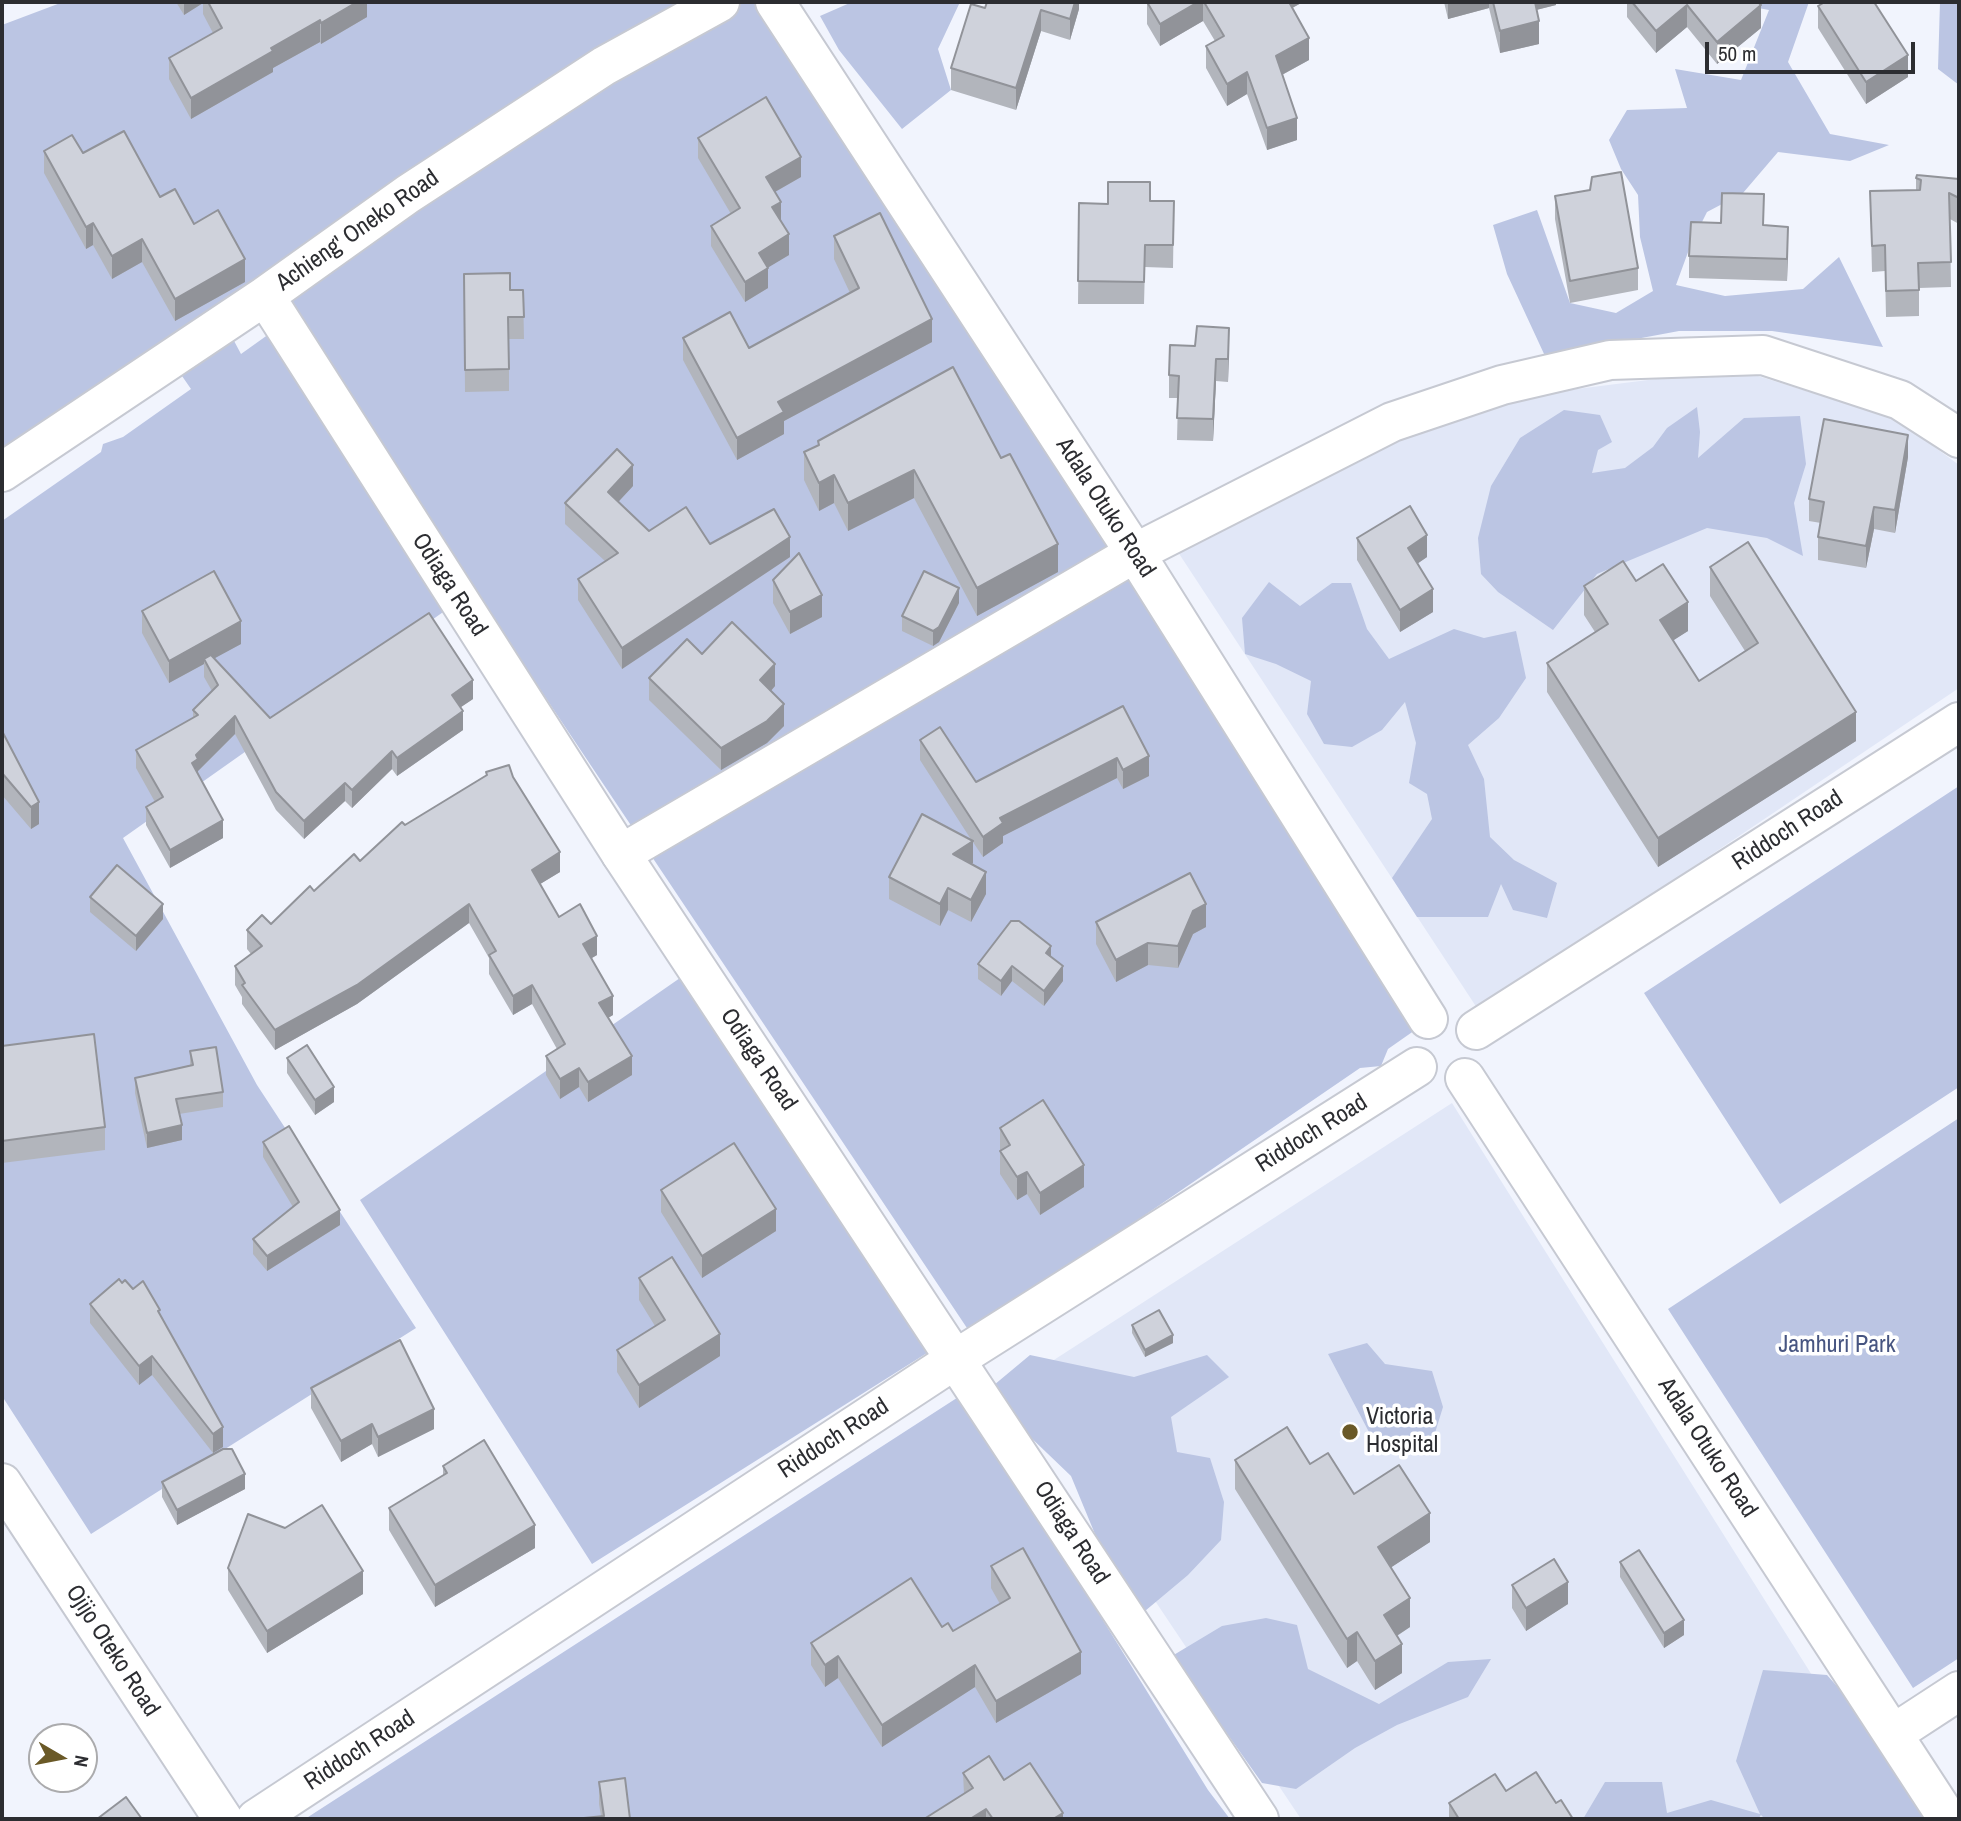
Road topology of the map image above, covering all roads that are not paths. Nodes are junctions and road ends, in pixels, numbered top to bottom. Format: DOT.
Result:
graph roads {
  1 [pos="720,2"];
  2 [pos="775,2"];
  3 [pos="265,296"];
  4 [pos="1959,438"];
  5 [pos="2,471"];
  6 [pos="1135,552"];
  7 [pos="1959,722"];
  8 [pos="621,855"];
  9 [pos="1428,1019"];
  10 [pos="1476,1030"];
  11 [pos="1417,1067"];
  12 [pos="1465,1078"];
  13 [pos="956,1359"];
  14 [pos="2,1483"];
  15 [pos="1959,1691"];
  16 [pos="1893,1734"];
  17 [pos="223,1819"];
  18 [pos="256,1819"];
  19 [pos="1259,1819"];
  20 [pos="1948,1819"];
  1 -- 3 [label="street, Achieng' Oneko Road"];
  2 -- 6 [label="street, Adala Otuko Road"];
  3 -- 5 [label="street, Achieng' Oneko Road"];
  3 -- 8 [label="street, Odiaga Road"];
  4 -- 6 [label="street"];
  6 -- 8 [label="street"];
  6 -- 9 [label="street, Adala Otuko Road"];
  7 -- 10 [label="street, Riddoch Road"];
  8 -- 13 [label="street, Odiaga Road"];
  9 -- 10 [label="street"];
  9 -- 11 [label="street"];
  10 -- 12 [label="street"];
  11 -- 12 [label="street"];
  11 -- 13 [label="street, Riddoch Road"];
  12 -- 16 [label="street, Adala Otuko Road"];
  13 -- 18 [label="street, Riddoch Road"];
  13 -- 19 [label="street, Odiaga Road"];
  14 -- 17 [label="street, Ojijo Oteko Road"];
  15 -- 16 [label="street"];
  16 -- 20 [label="street, Adala Otuko Road"];
}
